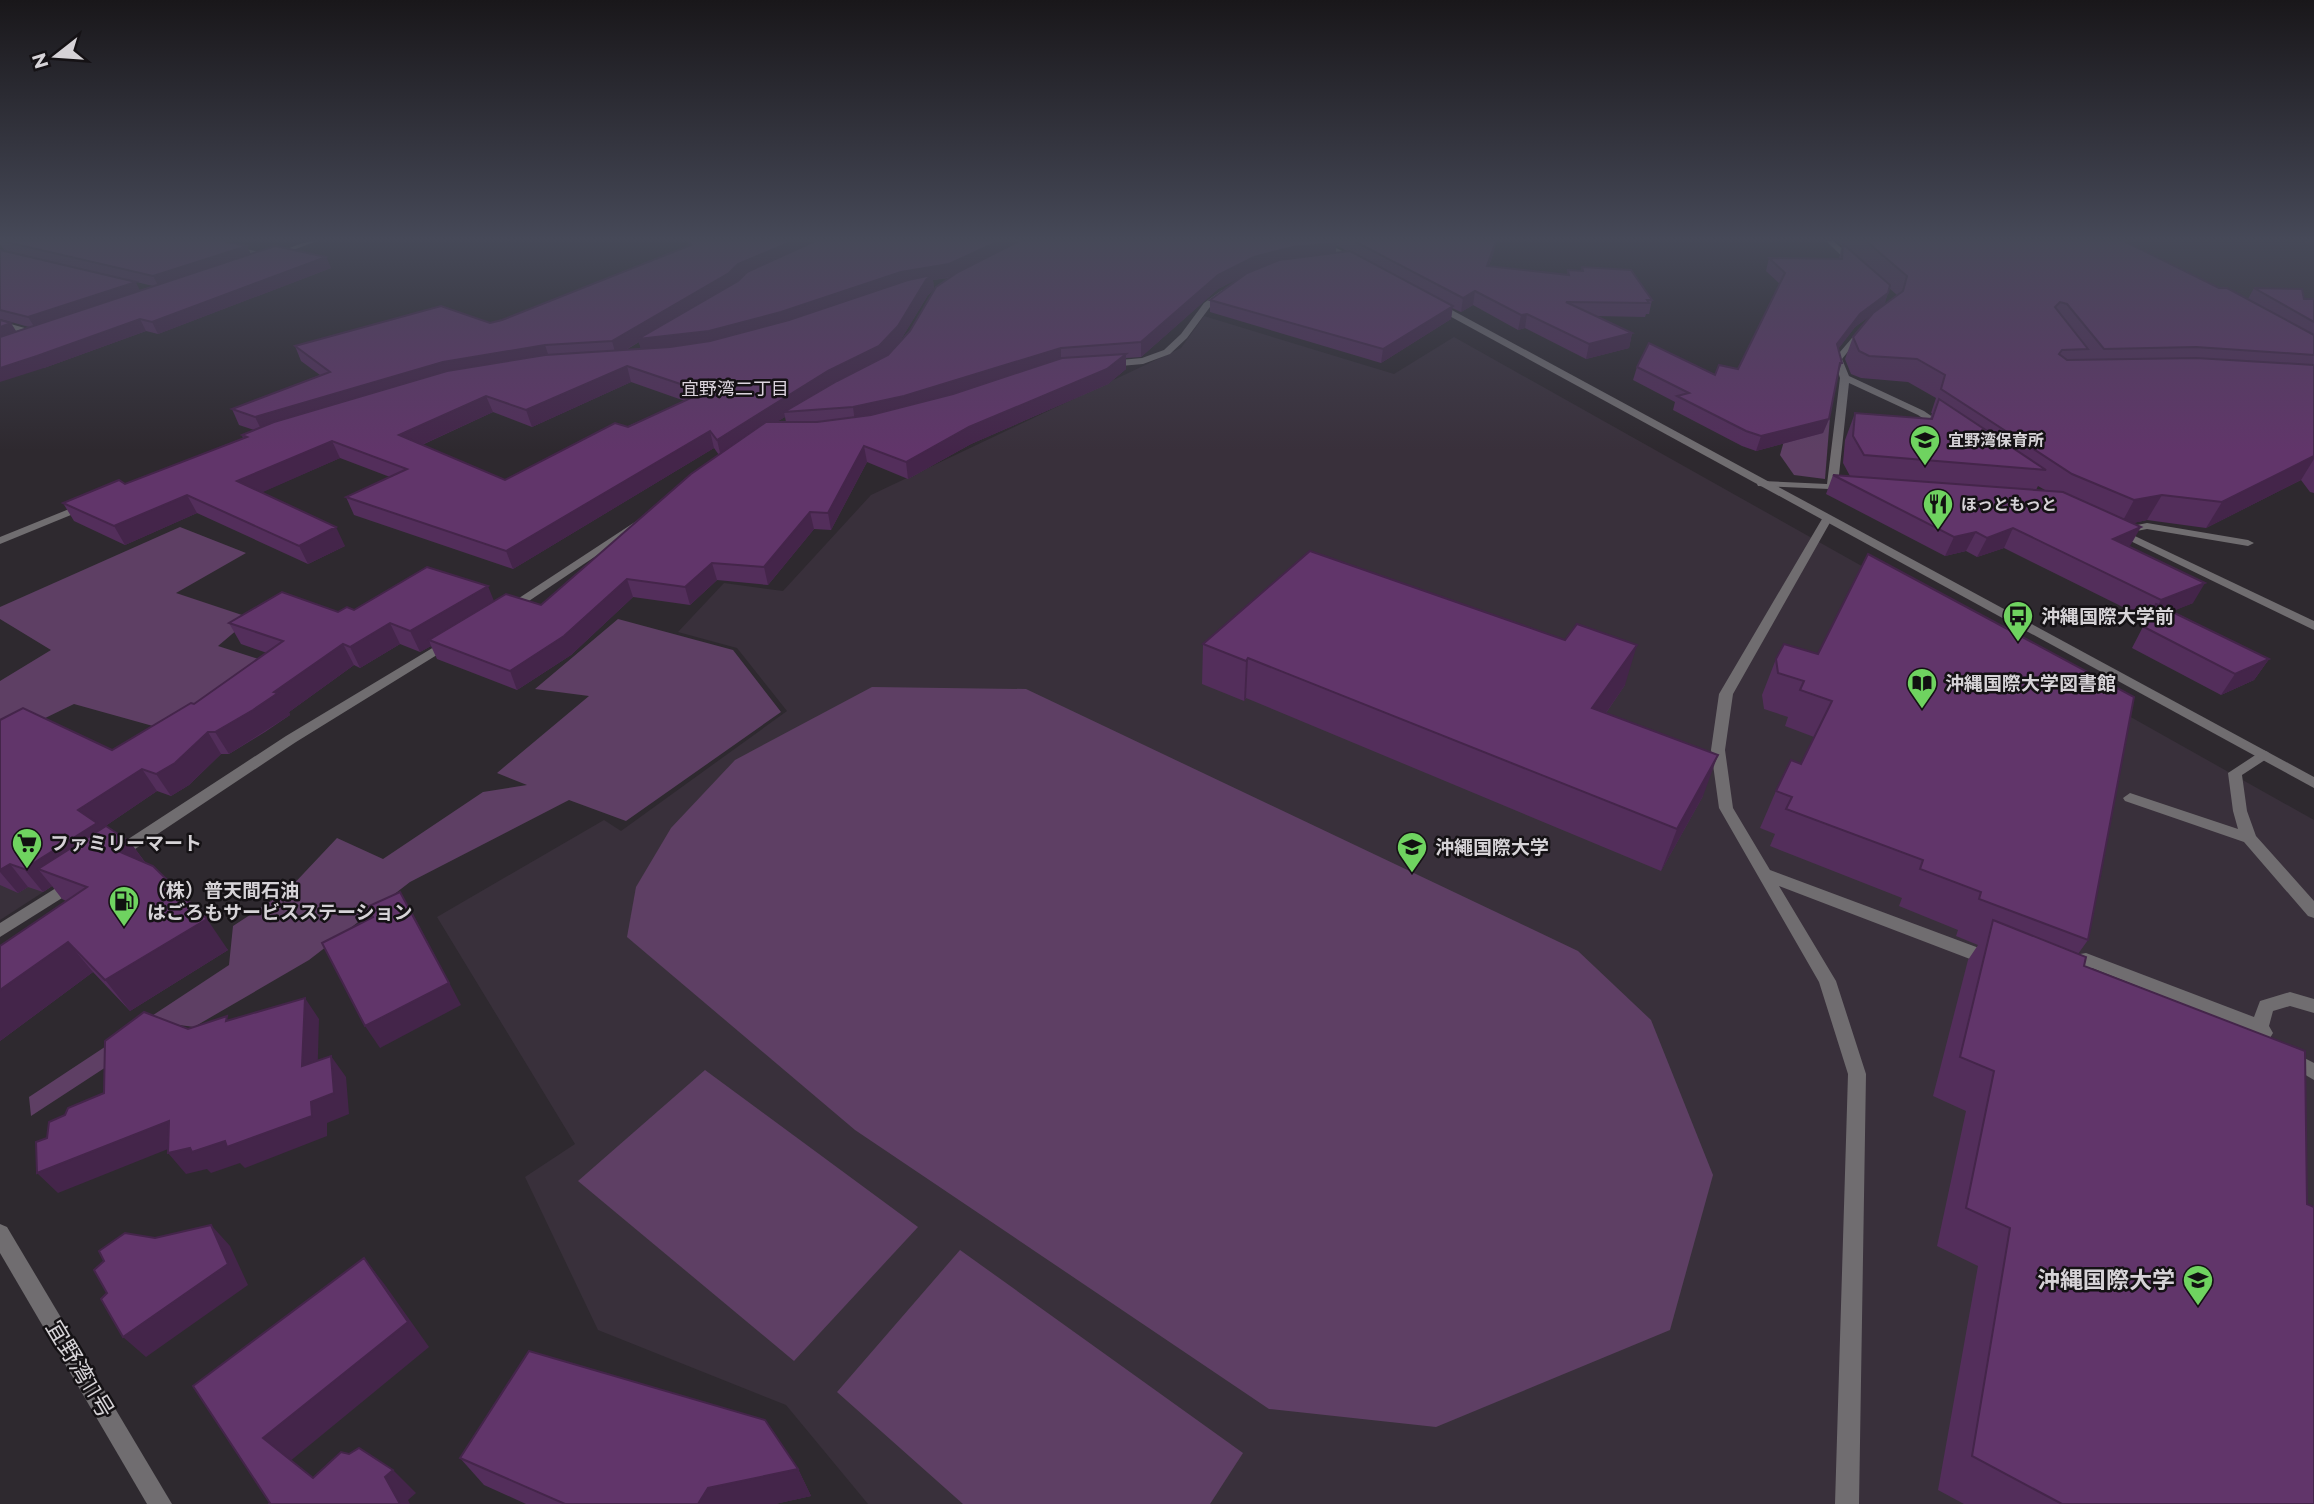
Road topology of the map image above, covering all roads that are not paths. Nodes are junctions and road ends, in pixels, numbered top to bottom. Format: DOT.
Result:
graph roads {
  1 [pos="1203,311"];
  2 [pos="1447,311"];
  3 [pos="0,324"];
  4 [pos="1868,324"];
  5 [pos="24,338"];
  6 [pos="1104,365"];
  7 [pos="1845,378"];
  8 [pos="1955,436"];
  9 [pos="1762,484"];
  10 [pos="1832,487"];
  11 [pos="1858,489"];
  12 [pos="88,504"];
  13 [pos="645,518"];
  14 [pos="1827,519"];
  15 [pos="2106,526"];
  16 [pos="2118,531"];
  17 [pos="0,541"];
  18 [pos="2248,543"];
  19 [pos="494,617"];
  20 [pos="2314,626"];
  21 [pos="460,636"];
  22 [pos="2263,755"];
  23 [pos="2314,783"];
  24 [pos="2130,798"];
  25 [pos="2249,838"];
  26 [pos="105,862"];
  27 [pos="1762,873"];
  28 [pos="81,878"];
  29 [pos="2314,912"];
  30 [pos="0,931"];
  31 [pos="2002,965"];
  32 [pos="2065,990"];
  33 [pos="2314,1006"];
  34 [pos="2260,1027"];
  35 [pos="2314,1072"];
  36 [pos="0,1234"];
  37 [pos="160,1504"];
  38 [pos="1847,1504"];
  1 -- 6 [label="street"];
  2 -- 9 [label="street"];
  3 -- 5 [label="street"];
  4 -- 7 [label="street"];
  7 -- 8 [label="street"];
  7 -- 10 [label="street"];
  9 -- 10 [label="street"];
  9 -- 14 [label="street"];
  10 -- 11 [label="street"];
  12 -- 17 [label="street"];
  13 -- 19 [label="street"];
  14 -- 22 [label="street"];
  14 -- 27 [label="street"];
  15 -- 16 [label="street"];
  16 -- 18 [label="street"];
  16 -- 20 [label="street"];
  21 -- 26 [label="street"];
  22 -- 23 [label="street"];
  22 -- 25 [label="street"];
  24 -- 25 [label="street"];
  25 -- 29 [label="street"];
  27 -- 31 [label="street"];
  27 -- 38 [label="street"];
  28 -- 30 [label="street"];
  32 -- 34 [label="street"];
  33 -- 34 [label="street"];
  34 -- 35 [label="street"];
  36 -- 37 [label="street, 宜野湾11号"];
}
